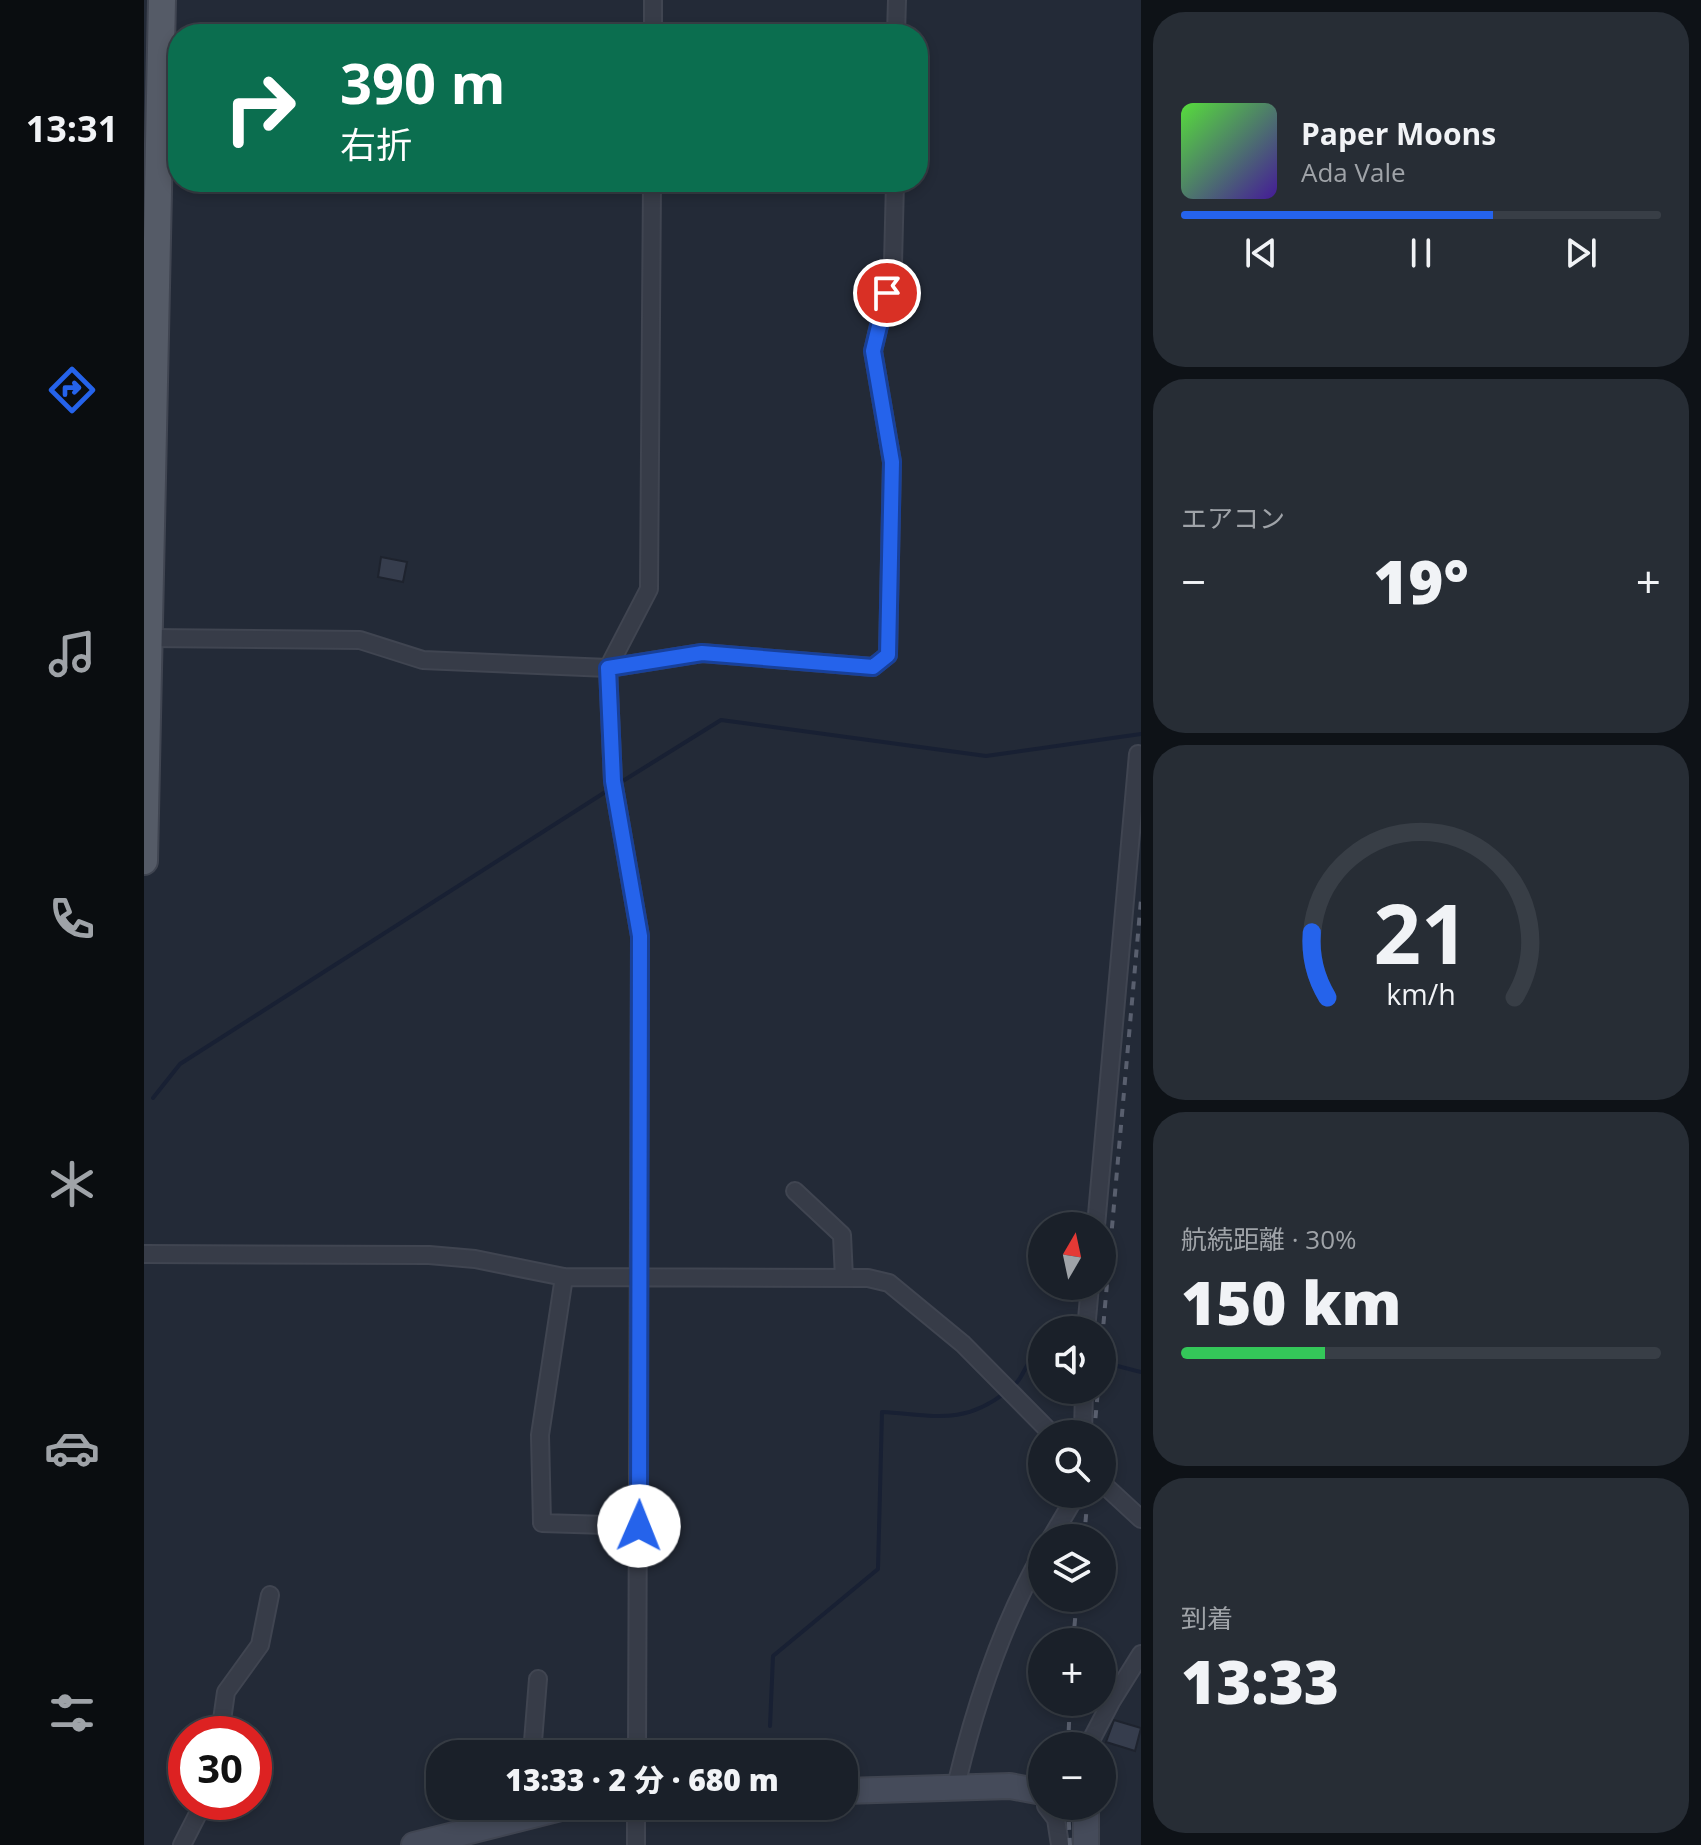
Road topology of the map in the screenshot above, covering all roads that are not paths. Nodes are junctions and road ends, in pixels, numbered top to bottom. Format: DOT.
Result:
graph roads {
  1 [pos="162,0"];
  2 [pos="653,0"];
  3 [pos="897,0"];
  4 [pos="653,24"];
  5 [pos="896,24"];
  6 [pos="652,192"];
  7 [pos="895,192"];
  8 [pos="151,203"];
  9 [pos="148,527"];
  10 [pos="150,638"];
  11 [pos="608,668"];
  12 [pos="1138,754"];
  13 [pos="144,861"];
  14 [pos="795,1191"];
  15 [pos="1097,1212"];
  16 [pos="144,1254"];
  17 [pos="641,1276"];
  18 [pos="564,1277"];
  19 [pos="844,1278"];
  20 [pos="1038,1420"];
  21 [pos="1116,1496"];
  22 [pos="1141,1519"];
  23 [pos="639,1526"];
  24 [pos="1028,1579"];
  25 [pos="270,1595"];
  26 [pos="1141,1654"];
  27 [pos="538,1679"];
  28 [pos="223,1716"];
  29 [pos="1095,1732"];
  30 [pos="533,1740"];
  31 [pos="637,1740"];
  32 [pos="956,1786"];
  33 [pos="858,1790"];
  34 [pos="1028,1792"];
  35 [pos="195,1820"];
  36 [pos="498,1820"];
  37 [pos="636,1820"];
  38 [pos="1056,1820"];
  39 [pos="1086,1820"];
  40 [pos="182,1845"];
  41 [pos="414,1845"];
  42 [pos="636,1845"];
  43 [pos="1060,1845"];
  44 [pos="1086,1845"];
  1 -- 8 [label="main road"];
  2 -- 4 [label="street"];
  3 -- 5 [label="street"];
  6 -- 11 [label="street"];
  7 -- 11 [label="street"];
  8 -- 9 [label="main road"];
  9 -- 10 [label="main road"];
  10 -- 11 [label="street"];
  10 -- 13 [label="main road"];
  11 -- 17 [label="street"];
  12 -- 15 [label="street"];
  14 -- 19 [label="street"];
  16 -- 18 [label="street"];
  17 -- 18 [label="street"];
  17 -- 19 [label="street"];
  17 -- 23 [label="street"];
  18 -- 23 [label="street"];
  19 -- 20 [label="street"];
  21 -- 22 [label="street"];
  23 -- 31 [label="street"];
  24 -- 32 [label="street"];
  25 -- 28 [label="street"];
  26 -- 29 [label="street"];
  27 -- 30 [label="street"];
  32 -- 33 [label="main road"];
  32 -- 34 [label="main road"];
  35 -- 40 [label="street"];
  36 -- 41 [label="main road"];
  37 -- 42 [label="street"];
  38 -- 43 [label="street"];
  39 -- 44 [label="main road"];
}
